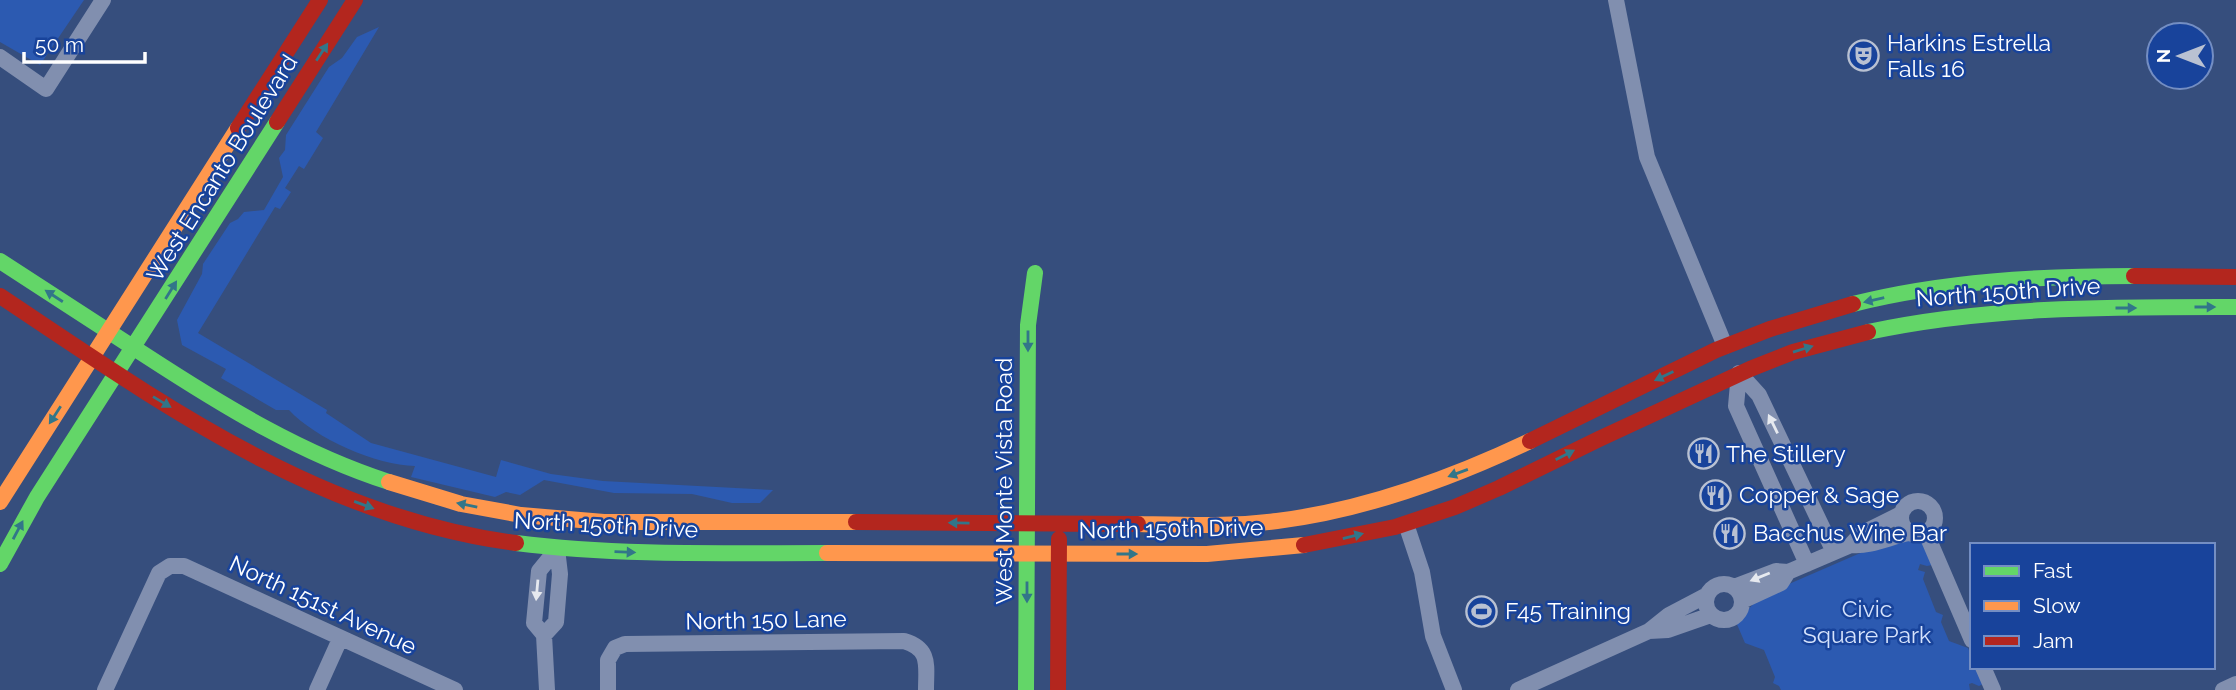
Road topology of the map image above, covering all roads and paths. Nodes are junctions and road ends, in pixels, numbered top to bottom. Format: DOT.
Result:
graph roads {
  1 [pos="103,0"];
  2 [pos="320,0"];
  3 [pos="355,0"];
  4 [pos="1616,0"];
  5 [pos="0,57"];
  6 [pos="0,261"];
  7 [pos="1035,273"];
  8 [pos="2236,277"];
  9 [pos="0,296"];
  10 [pos="2236,307"];
  11 [pos="1725,346"];
  12 [pos="113,352"];
  13 [pos="1739,373"];
  14 [pos="0,502"];
  15 [pos="1901,513"];
  16 [pos="558,520"];
  17 [pos="1028,524"];
  18 [pos="1060,524"];
  19 [pos="1406,524"];
  20 [pos="1909,533"];
  21 [pos="1926,533"];
  22 [pos="1851,545"];
  23 [pos="557,549"];
  24 [pos="1834,552"];
  25 [pos="1027,554"];
  26 [pos="1059,554"];
  27 [pos="0,564"];
  28 [pos="1807,564"];
  29 [pos="1738,594"];
  30 [pos="1707,595"];
  31 [pos="1711,615"];
  32 [pos="1649,631"];
  33 [pos="1970,635"];
  34 [pos="340,639"];
  35 [pos="1984,669"];
  36 [pos="2236,684"];
  37 [pos="105,690"];
  38 [pos="317,690"];
  39 [pos="455,690"];
  40 [pos="547,690"];
  41 [pos="608,690"];
  42 [pos="926,690"];
  43 [pos="1026,690"];
  44 [pos="1058,690"];
  45 [pos="1454,690"];
  46 [pos="1518,690"];
  47 [pos="1993,690"];
  48 [pos="2223,690"];
  1 -- 5 [label="street"];
  2 -- 12 [label="street, West Encanto Boulevard"];
  12 -- 3 [label="street, West Encanto Boulevard, one-way"];
  4 -- 11 [label="street"];
  12 -- 6 [label="street, one-way"];
  7 -- 17 [label="street, West Monte Vista Road, one-way"];
  8 -- 11 [label="street, North 150th Drive, one-way"];
  9 -- 12 [label="street"];
  13 -- 10 [label="street, North 150th Drive, one-way"];
  11 -- 13 [label="street"];
  11 -- 18 [label="street, North 150th Drive, one-way"];
  12 -- 14 [label="street, one-way"];
  16 -- 12 [label="street, North 150th Drive, one-way"];
  12 -- 23 [label="street, North 150th Drive, one-way"];
  27 -- 12 [label="street, one-way"];
  19 -- 13 [label="street, North 150th Drive, one-way"];
  24 -- 13 [label="street, one-way"];
  13 -- 28 [label="street"];
  15 -- 20 [label="street"];
  15 -- 21 [label="street"];
  15 -- 22 [label="street"];
  17 -- 16 [label="street, North 150th Drive, one-way"];
  16 -- 23 [label="street"];
  17 -- 18 [label="street, North 150th Drive"];
  17 -- 25 [label="street, West Monte Vista Road"];
  18 -- 26 [label="street"];
  26 -- 19 [label="street, North 150th Drive, one-way"];
  19 -- 45 [label="street"];
  20 -- 21 [label="street"];
  20 -- 22 [label="street"];
  21 -- 33 [label="street"];
  22 -- 24 [label="street"];
  23 -- 25 [label="street, North 150th Drive, one-way"];
  23 -- 40 [label="street"];
  24 -- 28 [label="street"];
  25 -- 26 [label="street, North 150th Drive"];
  25 -- 43 [label="street, West Monte Vista Road, one-way"];
  26 -- 44 [label="street"];
  28 -- 29 [label="street"];
  29 -- 30 [label="street"];
  29 -- 31 [label="street"];
  30 -- 31 [label="street"];
  30 -- 32 [label="street"];
  31 -- 32 [label="street"];
  32 -- 46 [label="street"];
  34 -- 37 [label="street, North 151st Avenue"];
  34 -- 38 [label="street"];
  34 -- 39 [label="street, North 151st Avenue"];
  35 -- 47 [label="street"];
  36 -- 48 [label="street"];
  41 -- 42 [label="street, North 150 Lane"];
}
